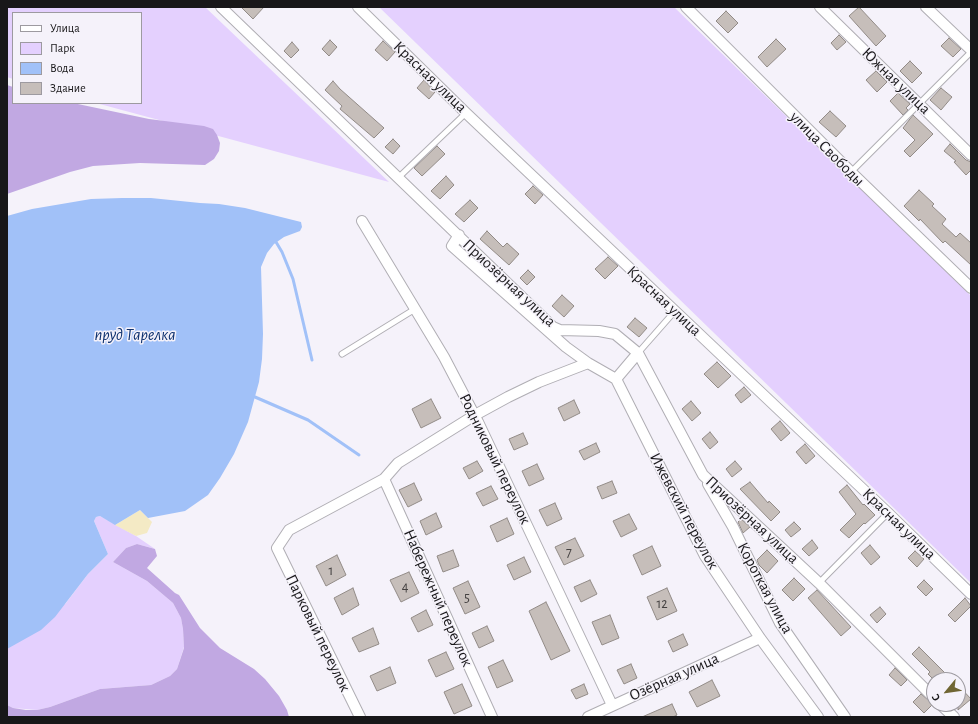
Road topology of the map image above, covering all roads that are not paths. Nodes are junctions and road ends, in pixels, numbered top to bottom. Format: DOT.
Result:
graph roads {
  1 [pos="221,7"];
  2 [pos="358,7"];
  3 [pos="686,7"];
  4 [pos="820,7"];
  5 [pos="926,7"];
  6 [pos="971,51"];
  7 [pos="919,104"];
  8 [pos="466,113"];
  9 [pos="971,155"];
  10 [pos="851,172"];
  11 [pos="399,177"];
  12 [pos="362,221"];
  13 [pos="458,235"];
  14 [pos="971,288"];
  15 [pos="415,309"];
  16 [pos="675,311"];
  17 [pos="638,352"];
  18 [pos="342,354"];
  19 [pos="588,363"];
  20 [pos="616,379"];
  21 [pos="475,415"];
  22 [pos="703,475"];
  23 [pos="384,479"];
  24 [pos="888,513"];
  25 [pos="819,583"];
  26 [pos="971,594"];
  27 [pos="760,638"];
  28 [pos="926,690"];
  29 [pos="612,705"];
  30 [pos="360,717"];
  31 [pos="492,717"];
  32 [pos="588,717"];
  33 [pos="818,717"];
  34 [pos="845,717"];
  1 -- 11 [label="street, Приозёрная улица"];
  2 -- 8 [label="street, Красная улица"];
  3 -- 10 [label="street, улица Свободы"];
  4 -- 7 [label="street, Южная улица"];
  5 -- 6 [label="street"];
  6 -- 7 [label="lane"];
  7 -- 9 [label="street, Южная улица"];
  7 -- 10 [label="lane"];
  8 -- 11 [label="lane"];
  8 -- 16 [label="street, Красная улица"];
  10 -- 14 [label="street, улица Свободы"];
  11 -- 13 [label="street, Приозёрная улица"];
  12 -- 15 [label="street, Родниковый переулок"];
  13 -- 17 [label="street, Приозёрная улица"];
  13 -- 19 [label="street"];
  15 -- 18 [label="lane"];
  15 -- 21 [label="street, Родниковый переулок"];
  16 -- 17 [label="lane"];
  16 -- 24 [label="street, Красная улица"];
  17 -- 20 [label="street"];
  17 -- 22 [label="street, Приозёрная улица"];
  19 -- 20 [label="street"];
  19 -- 21 [label="street"];
  20 -- 27 [label="street, Ижевский переулок"];
  21 -- 23 [label="street"];
  21 -- 29 [label="street, Родниковый переулок"];
  22 -- 25 [label="street, Приозёрная улица"];
  22 -- 34 [label="street, Короткая улица"];
  23 -- 30 [label="street, Парковый переулок"];
  23 -- 31 [label="street, Набережный переулок"];
  24 -- 25 [label="lane"];
  24 -- 26 [label="street, Красная улица"];
  25 -- 28 [label="street, Приозёрная улица"];
  27 -- 29 [label="street, Озёрная улица"];
  27 -- 33 [label="street, Ижевский переулок"];
  29 -- 32 [label="street, Озёрная улица"];
}
